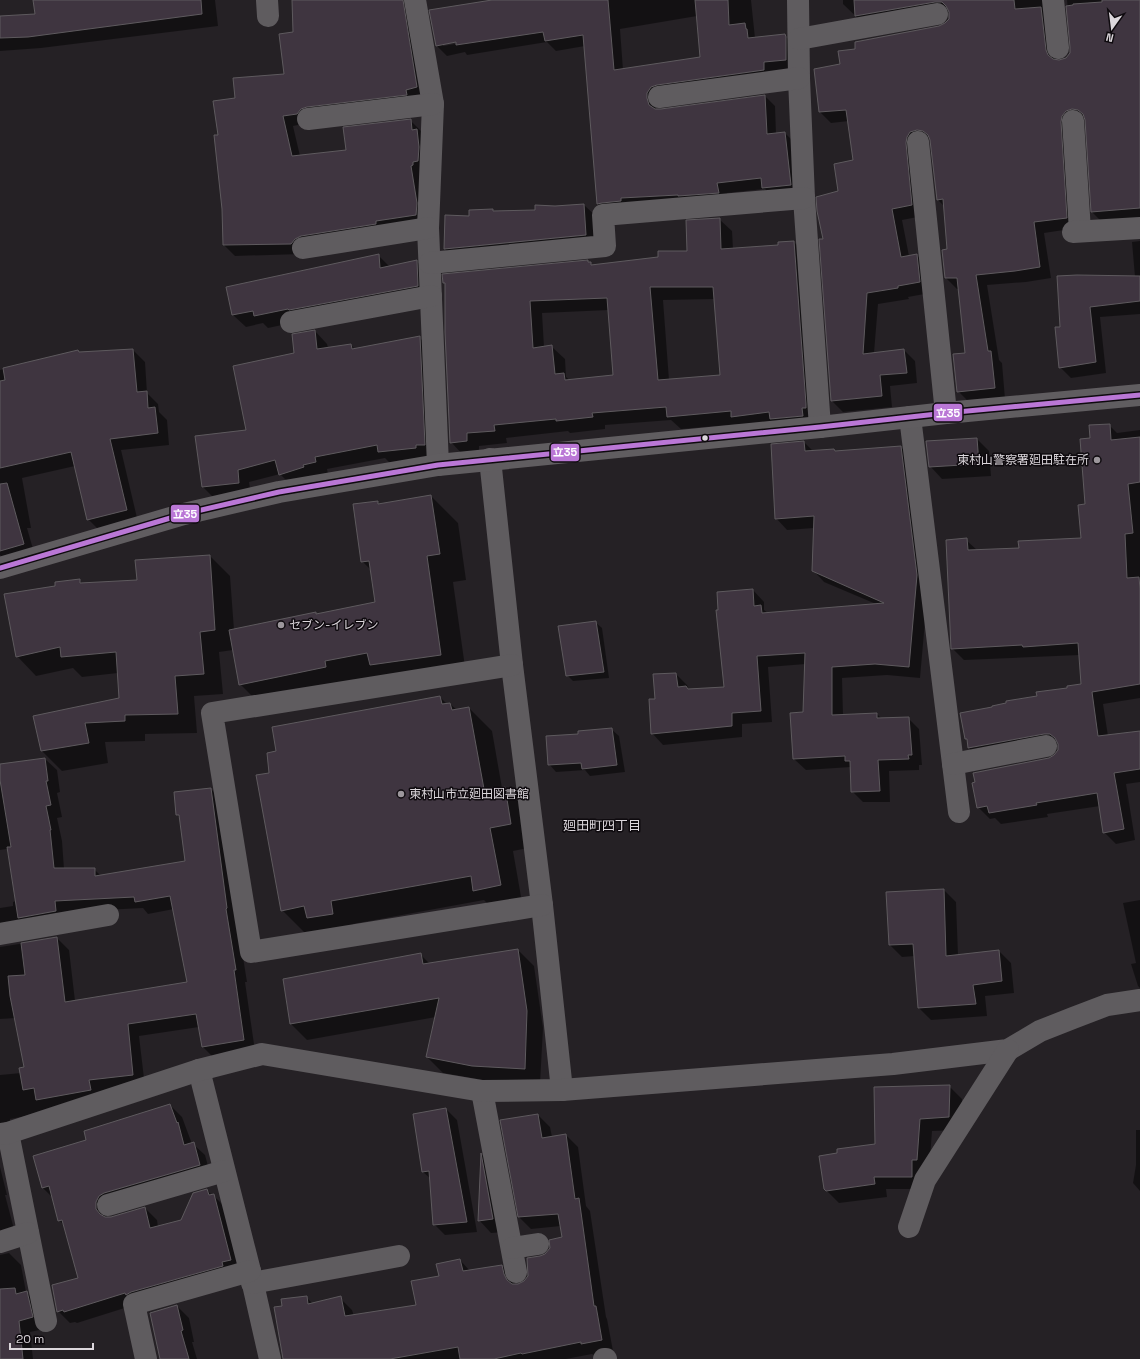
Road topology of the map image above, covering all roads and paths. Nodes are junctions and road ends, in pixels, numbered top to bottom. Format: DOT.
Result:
graph roads {
  1 [pos="415,0"];
  2 [pos="798,0"];
  3 [pos="1053,0"];
  4 [pos="937,14"];
  5 [pos="799,39"];
  6 [pos="1058,48"];
  7 [pos="799,78"];
  8 [pos="659,98"];
  9 [pos="433,104"];
  10 [pos="308,119"];
  11 [pos="1073,121"];
  12 [pos="918,142"];
  13 [pos="804,198"];
  14 [pos="428,228"];
  15 [pos="1140,228"];
  16 [pos="303,248"];
  17 [pos="430,263"];
  18 [pos="431,296"];
  19 [pos="290,322"];
  20 [pos="1140,395"];
  21 [pos="946,413"];
  22 [pos="910,418"];
  23 [pos="820,427"];
  24 [pos="490,459"];
  25 [pos="438,465"];
  26 [pos="0,568"];
  27 [pos="512,665"];
  28 [pos="1046,746"];
  29 [pos="953,764"];
  30 [pos="958,812"];
  31 [pos="542,905"];
  32 [pos="108,915"];
  33 [pos="0,934"];
  34 [pos="1140,1000"];
  35 [pos="1008,1050"];
  36 [pos="199,1070"];
  37 [pos="562,1090"];
  38 [pos="482,1091"];
  39 [pos="4,1133"];
  40 [pos="224,1171"];
  41 [pos="108,1205"];
  42 [pos="909,1227"];
  43 [pos="28,1233"];
  44 [pos="0,1242"];
  45 [pos="538,1244"];
  46 [pos="512,1248"];
  47 [pos="399,1256"];
  48 [pos="516,1272"];
  49 [pos="251,1277"];
  50 [pos="46,1321"];
  51 [pos="146,1359"];
  52 [pos="270,1359"];
  1 -- 9 [label="street"];
  2 -- 5 [label="street"];
  3 -- 6 [label="street"];
  4 -- 5 [label="street"];
  5 -- 7 [label="street"];
  7 -- 8 [label="street"];
  7 -- 13 [label="street"];
  9 -- 10 [label="street"];
  9 -- 14 [label="street"];
  11 -- 15 [label="street"];
  12 -- 21 [label="street"];
  13 -- 17 [label="street"];
  13 -- 23 [label="street"];
  14 -- 16 [label="street"];
  14 -- 17 [label="street"];
  17 -- 18 [label="street"];
  18 -- 19 [label="street"];
  18 -- 25 [label="street"];
  20 -- 21 [label="main road"];
  21 -- 22 [label="main road"];
  22 -- 23 [label="main road"];
  22 -- 29 [label="street"];
  23 -- 24 [label="main road"];
  24 -- 25 [label="main road"];
  24 -- 27 [label="street"];
  25 -- 26 [label="main road"];
  27 -- 31 [label="street"];
  27 -- 31 [label="street"];
  28 -- 29 [label="street"];
  29 -- 30 [label="street"];
  31 -- 37 [label="street"];
  32 -- 33 [label="street"];
  34 -- 35 [label="street"];
  35 -- 37 [label="street"];
  35 -- 42 [label="street"];
  36 -- 38 [label="street"];
  36 -- 39 [label="street"];
  36 -- 40 [label="street"];
  37 -- 38 [label="street"];
  38 -- 46 [label="street"];
  39 -- 43 [label="street"];
  40 -- 41 [label="street"];
  40 -- 49 [label="street"];
  43 -- 44 [label="street"];
  43 -- 50 [label="street"];
  45 -- 46 [label="street"];
  46 -- 48 [label="street"];
  47 -- 49 [label="street"];
  49 -- 51 [label="street"];
  49 -- 52 [label="street"];
}
